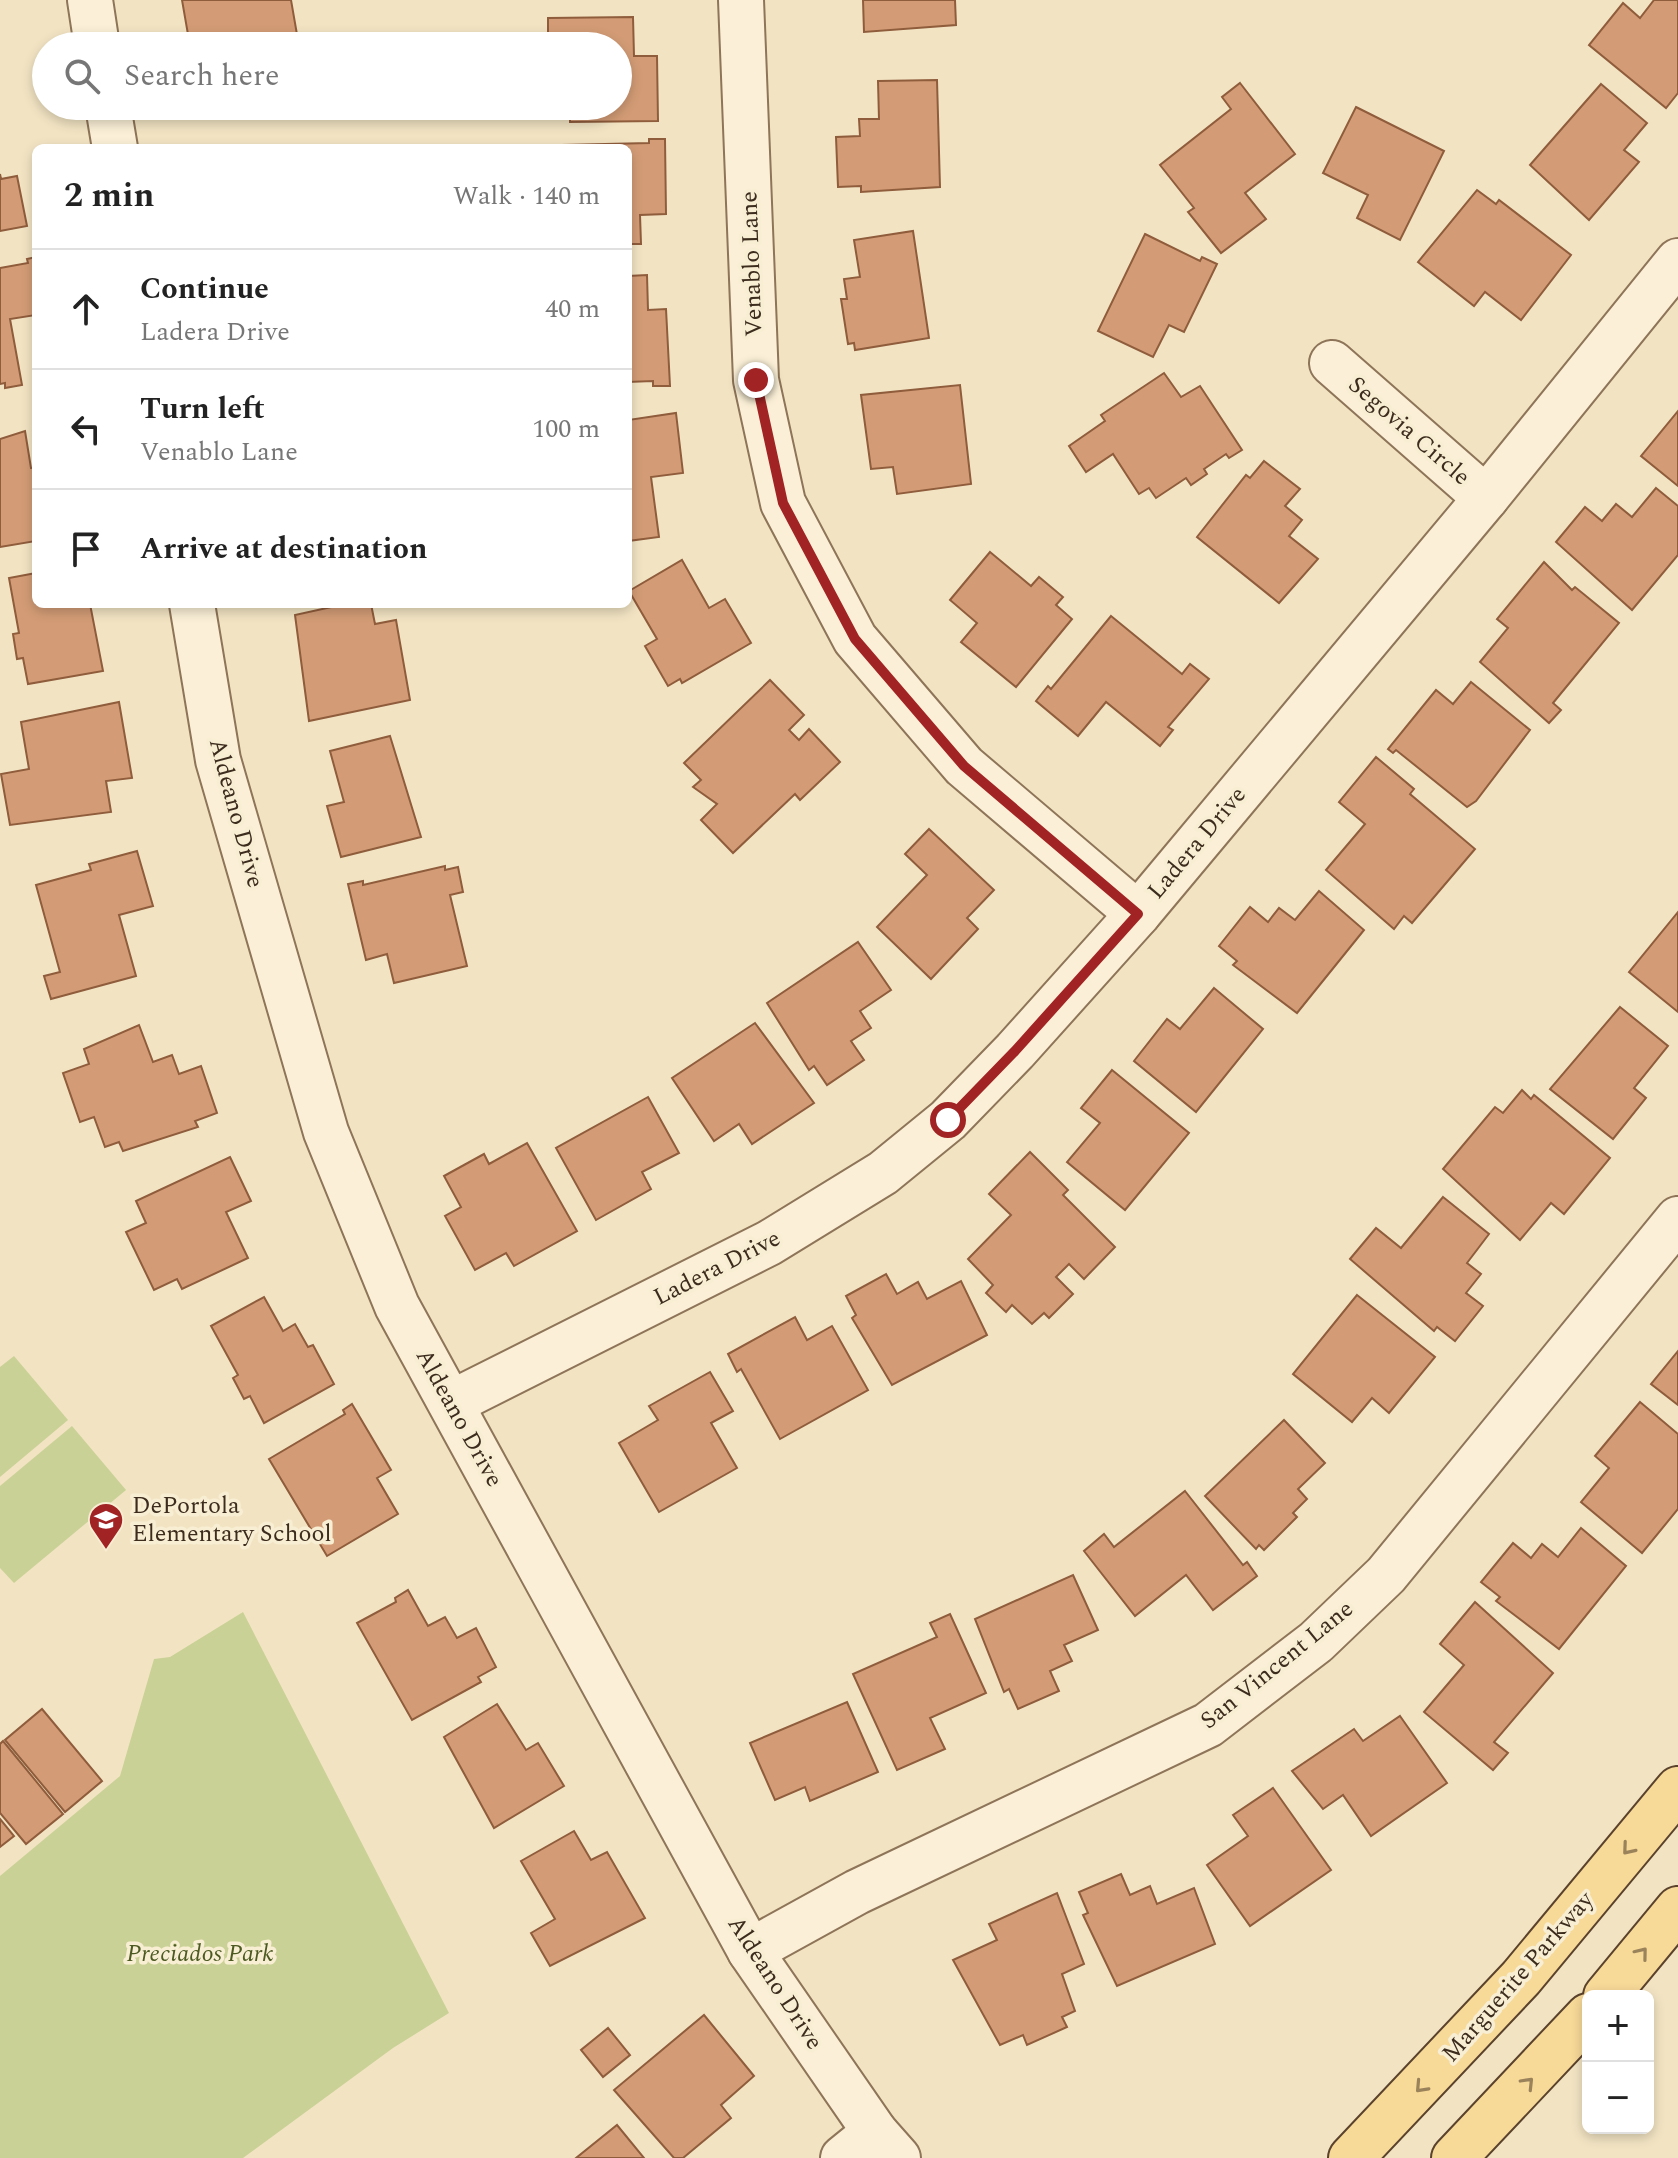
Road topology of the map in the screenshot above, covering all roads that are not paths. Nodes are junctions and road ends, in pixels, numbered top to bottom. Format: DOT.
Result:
graph roads {
  1 [pos="90,0"];
  2 [pos="741,0"];
  3 [pos="95,32"];
  4 [pos="110,120"];
  5 [pos="114,144"];
  6 [pos="1678,261"];
  7 [pos="1332,363"];
  8 [pos="1486,498"];
  9 [pos="193,608"];
  10 [pos="1138,914"];
  11 [pos="1678,1219"];
  12 [pos="451,1403"];
  13 [pos="1678,1789"];
  14 [pos="1678,1909"];
  15 [pos="750,1951"];
  16 [pos="1611,1990"];
  17 [pos="1582,2022"];
  18 [pos="872,2149"];
  19 [pos="1351,2158"];
  20 [pos="1454,2158"];
  1 -- 3 [label="street"];
  2 -- 10 [label="street, Venablo Lane"];
  4 -- 5 [label="street"];
  6 -- 8 [label="street, Ladera Drive"];
  7 -- 8 [label="street, Segovia Circle"];
  8 -- 10 [label="street, Ladera Drive"];
  9 -- 12 [label="street, Aldeano Drive"];
  10 -- 12 [label="street, Ladera Drive"];
  11 -- 15 [label="street, San Vincent Lane"];
  12 -- 15 [label="street, Aldeano Drive"];
  13 -- 19 [label="main road, Marguerite Parkway, one-way"];
  16 -- 14 [label="main road, one-way"];
  15 -- 18 [label="street, Aldeano Drive"];
  20 -- 17 [label="main road, one-way"];
}
